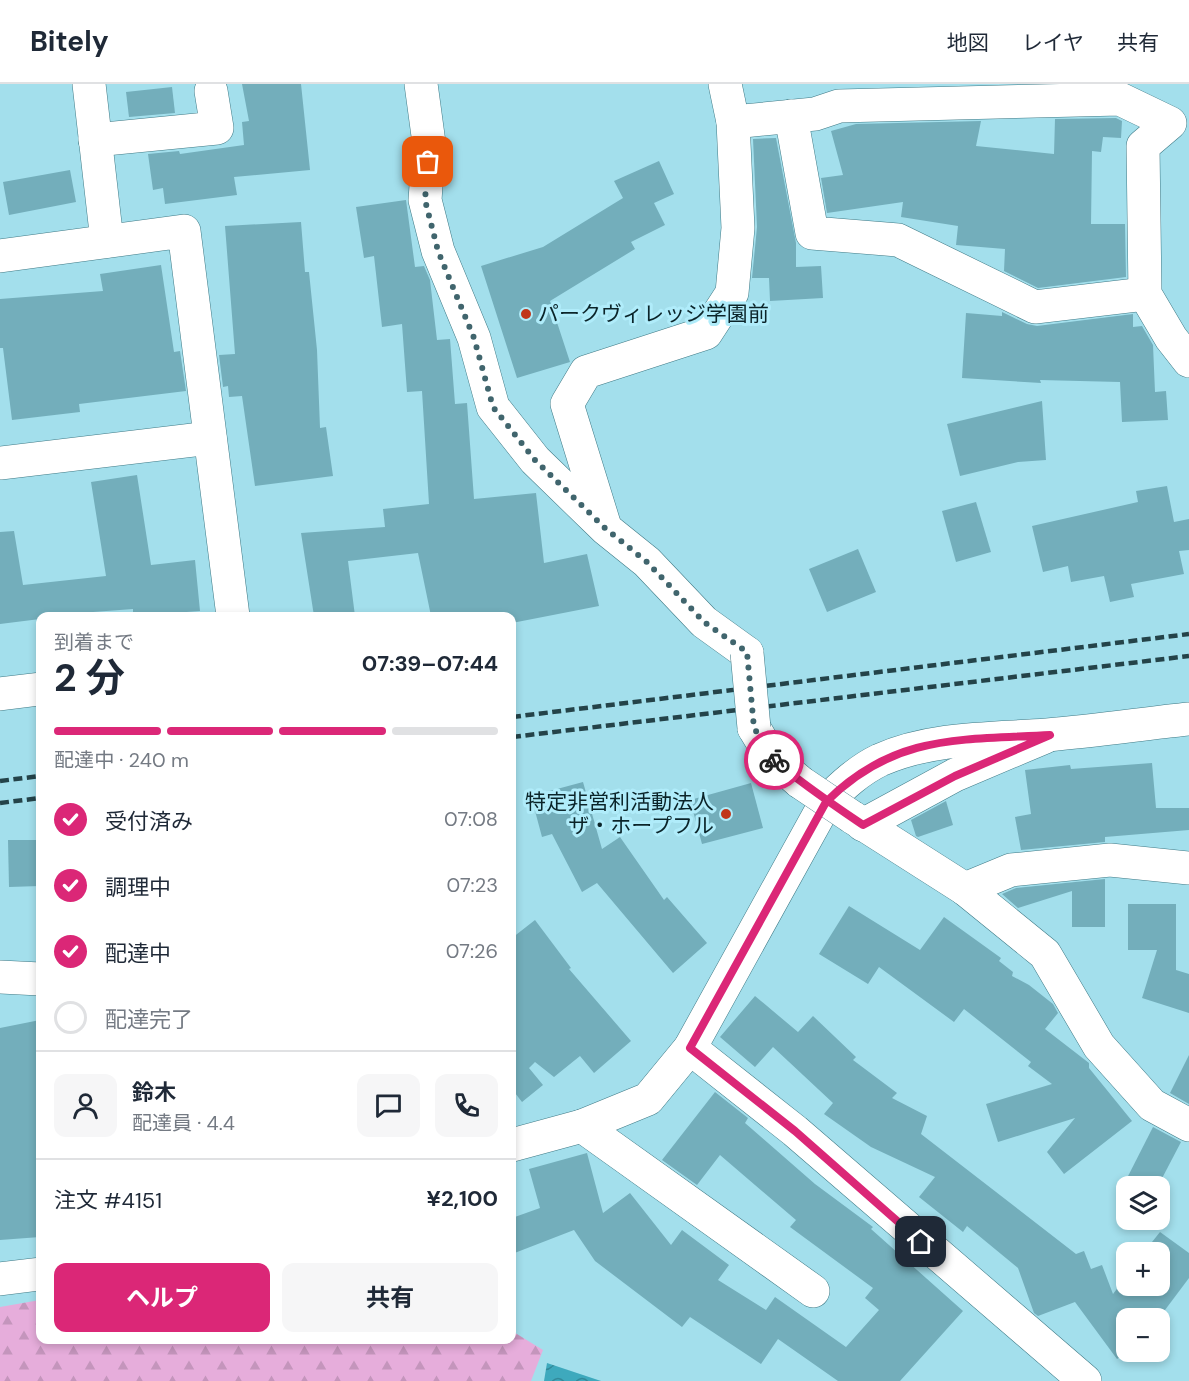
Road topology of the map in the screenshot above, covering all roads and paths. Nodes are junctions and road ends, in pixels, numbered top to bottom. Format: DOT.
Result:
graph roads {
  1 [pos="89,84"];
  2 [pos="421,84"];
  3 [pos="725,84"];
  4 [pos="1143,84"];
  5 [pos="211,91"];
  6 [pos="791,116"];
  7 [pos="733,122"];
  8 [pos="1179,128"];
  9 [pos="95,140"];
  10 [pos="107,242"];
  11 [pos="0,256"];
  12 [pos="1145,294"];
  13 [pos="1189,361"];
  14 [pos="210,438"];
  15 [pos="0,463"];
  16 [pos="606,529"];
  17 [pos="232,612"];
  18 [pos="36,690"];
  19 [pos="0,694"];
  20 [pos="1189,719"];
  21 [pos="1050,735"];
  22 [pos="857,821"];
  23 [pos="1189,867"];
  24 [pos="964,889"];
  25 [pos="0,977"];
  26 [pos="36,979"];
  27 [pos="690,1048"];
  28 [pos="1189,1125"];
  29 [pos="582,1126"];
  30 [pos="516,1143"];
  31 [pos="36,1274"];
  32 [pos="0,1279"];
  33 [pos="813,1291"];
  34 [pos="1085,1381"];
  1 -- 9 [label="street"];
  2 -- 16 [label="street"];
  3 -- 7 [label="street"];
  4 -- 8 [label="street"];
  5 -- 9 [label="street"];
  6 -- 7 [label="street"];
  6 -- 8 [label="street"];
  6 -- 12 [label="street"];
  7 -- 16 [label="street"];
  8 -- 12 [label="street"];
  9 -- 10 [label="street"];
  10 -- 11 [label="street"];
  10 -- 14 [label="street"];
  12 -- 13 [label="street"];
  14 -- 15 [label="street"];
  14 -- 17 [label="street"];
  16 -- 22 [label="street, bridge"];
  18 -- 19 [label="street"];
  20 -- 21 [label="street"];
  21 -- 22 [label="street"];
  21 -- 27 [label="street"];
  22 -- 24 [label="street"];
  23 -- 24 [label="street"];
  24 -- 28 [label="street"];
  25 -- 26 [label="street"];
  27 -- 29 [label="street"];
  27 -- 34 [label="street"];
  29 -- 30 [label="street"];
  29 -- 33 [label="street"];
  31 -- 32 [label="street"];
}
